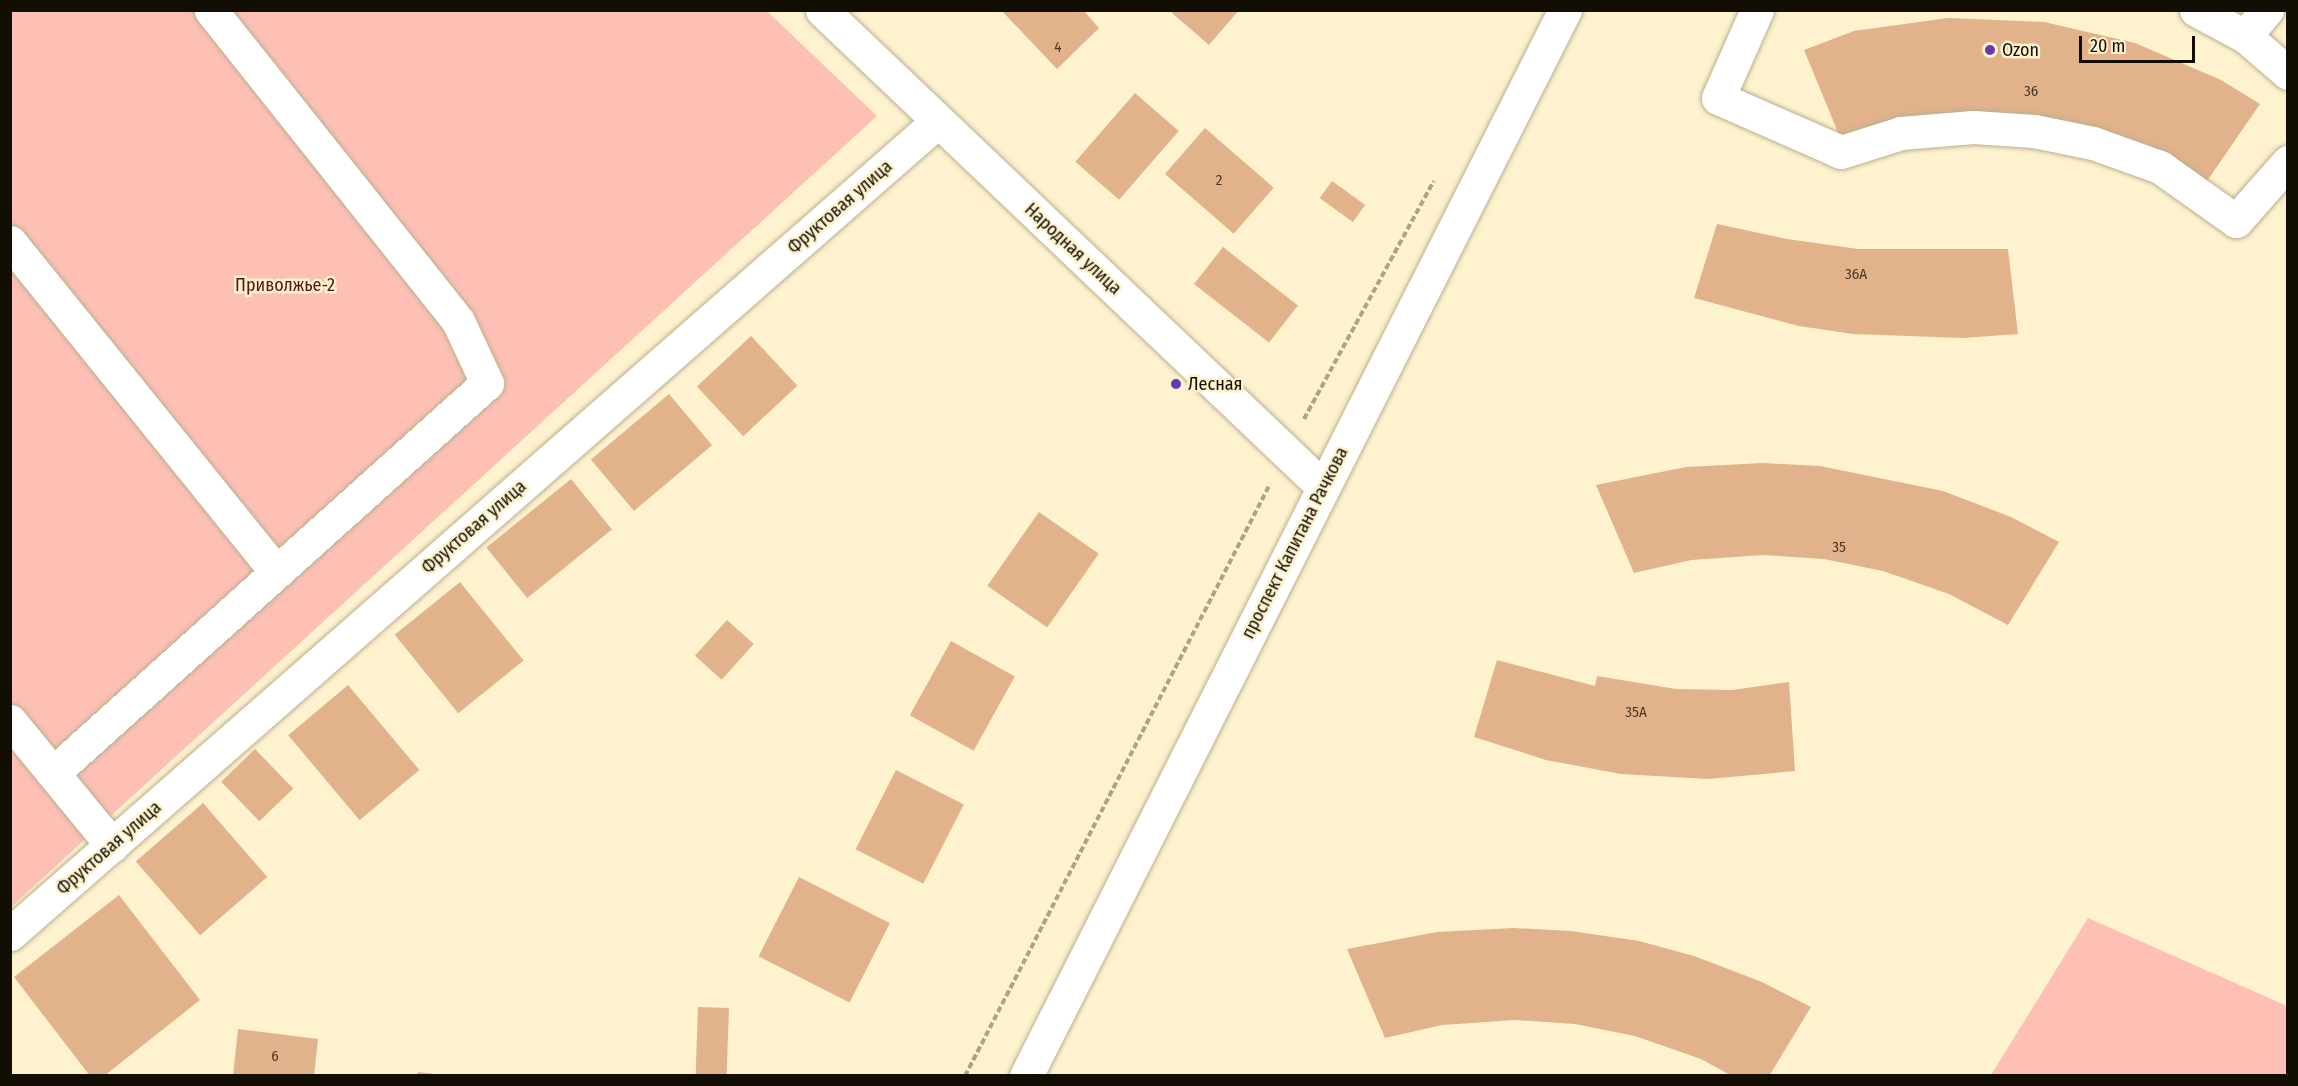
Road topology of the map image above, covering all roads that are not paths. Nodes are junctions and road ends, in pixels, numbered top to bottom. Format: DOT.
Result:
graph roads {
  1 [pos="211,10"];
  2 [pos="822,10"];
  3 [pos="1565,10"];
  4 [pos="1757,10"];
  5 [pos="2196,10"];
  6 [pos="2267,10"];
  7 [pos="2245,36"];
  8 [pos="2288,73"];
  9 [pos="938,121"];
  10 [pos="2288,162"];
  11 [pos="10,242"];
  12 [pos="1323,487"];
  13 [pos="276,572"];
  14 [pos="10,721"];
  15 [pos="52,773"];
  16 [pos="112,845"];
  17 [pos="10,934"];
  18 [pos="1026,1076"];
  1 -- 13 [label="street"];
  2 -- 9 [label="street, Народная улица"];
  3 -- 12 [label="street, проспект Капитана Рачкова"];
  4 -- 10 [label="street"];
  5 -- 7 [label="street"];
  6 -- 7 [label="street"];
  7 -- 8 [label="street"];
  9 -- 12 [label="street, Народная улица"];
  9 -- 16 [label="street, Фруктовая улица"];
  11 -- 13 [label="street"];
  12 -- 18 [label="street, проспект Капитана Рачкова"];
  13 -- 15 [label="street"];
  14 -- 15 [label="street"];
  15 -- 16 [label="street"];
  16 -- 17 [label="street, Фруктовая улица"];
}
